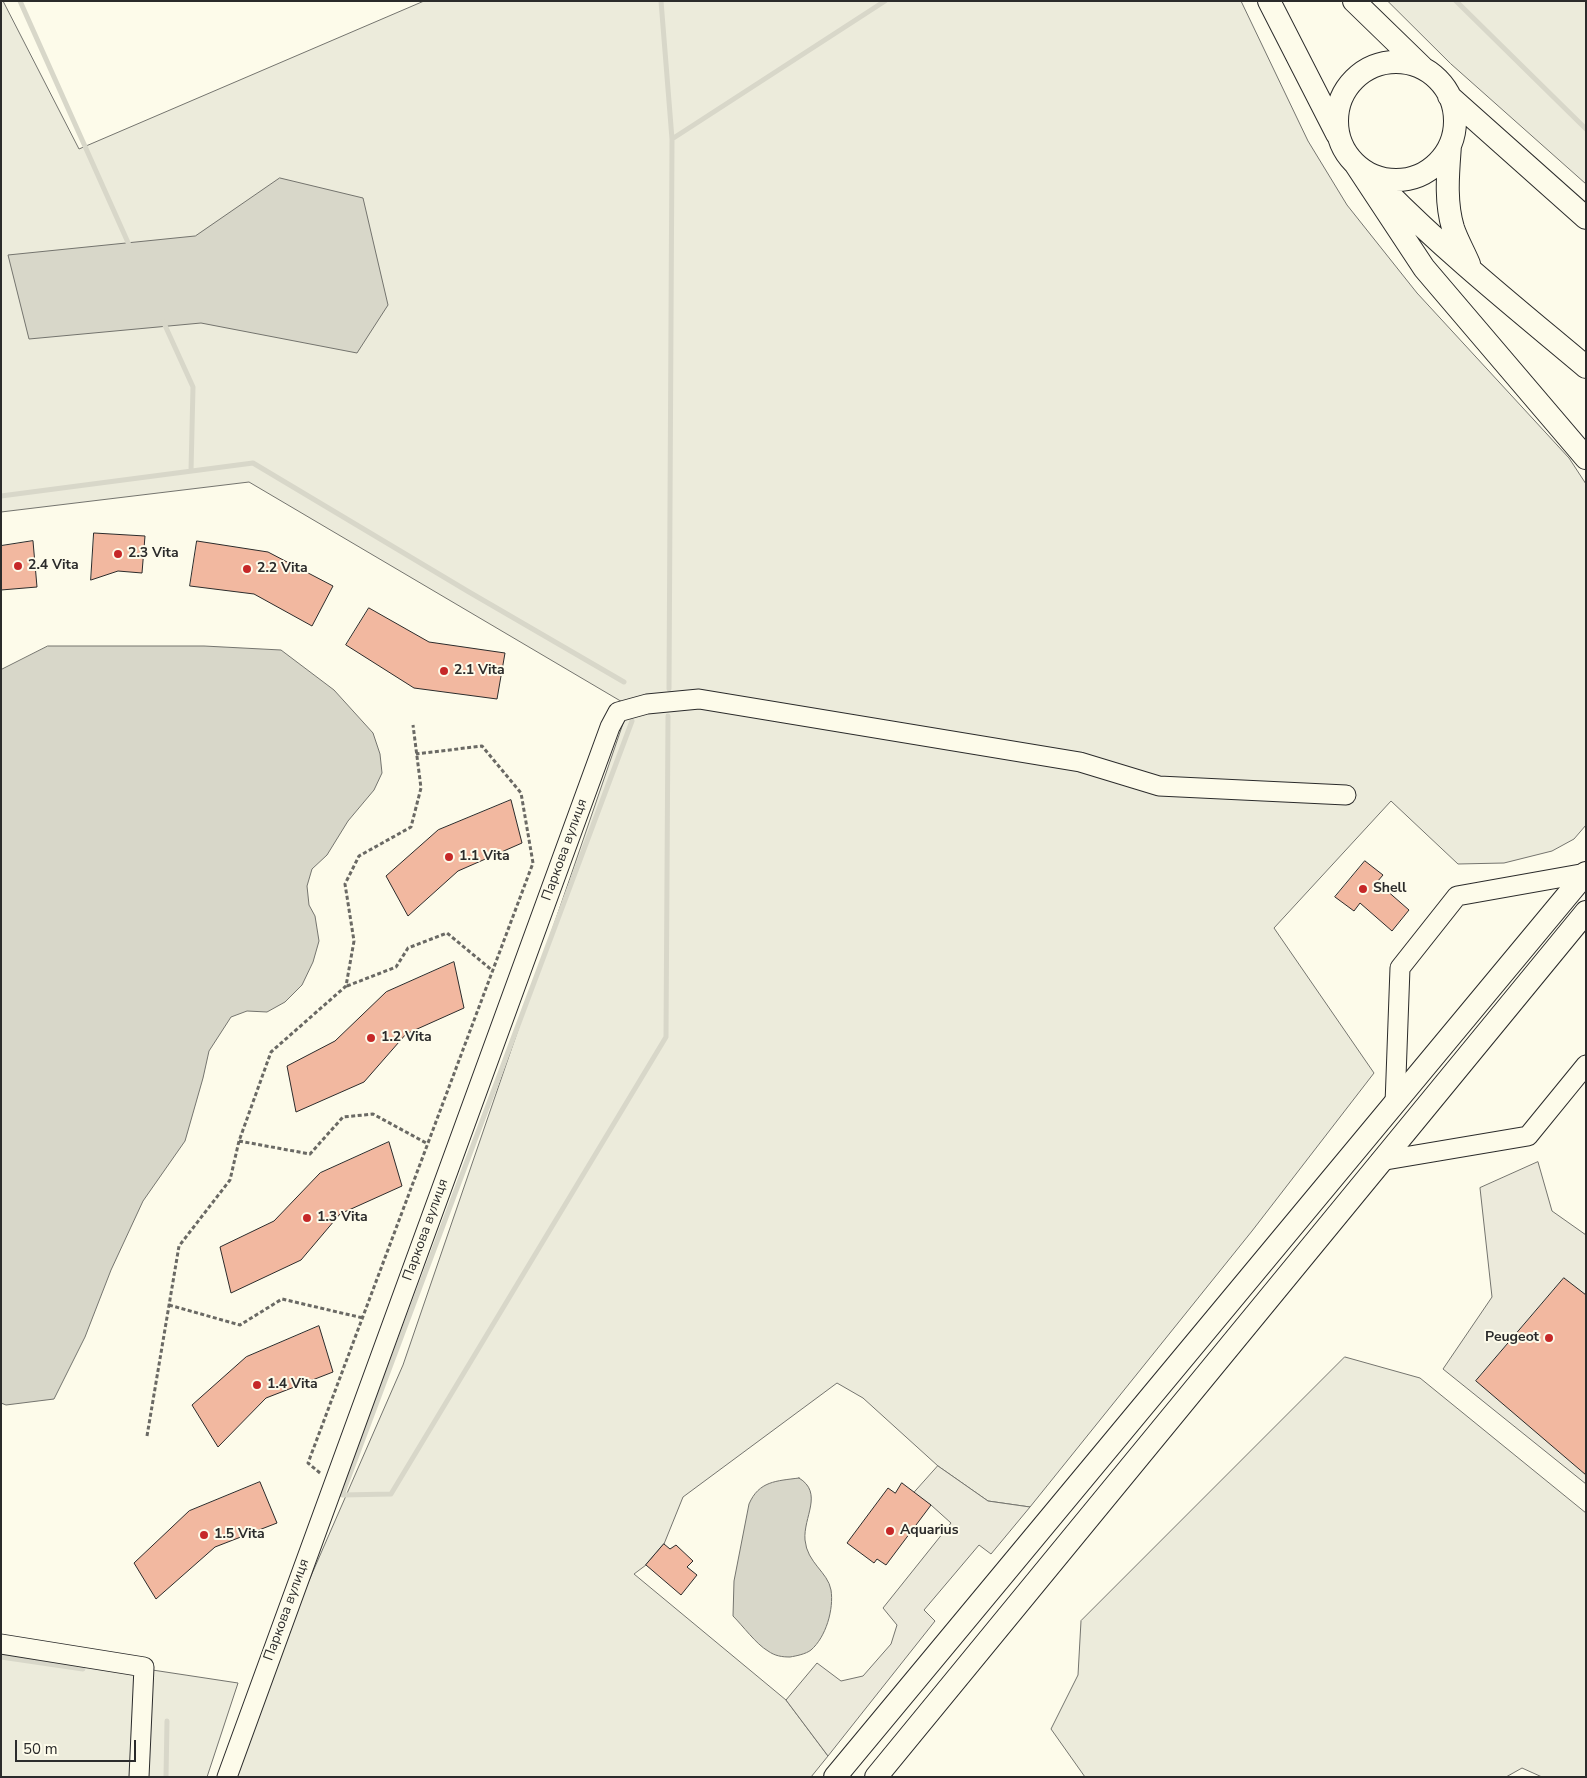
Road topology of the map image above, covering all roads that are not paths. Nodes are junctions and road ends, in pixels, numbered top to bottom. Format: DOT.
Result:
graph roads {
  1 [pos="1269,1"];
  2 [pos="1354,1"];
  3 [pos="1427,71"];
  4 [pos="1449,96"];
  5 [pos="1340,141"];
  6 [pos="1450,144"];
  7 [pos="1363,169"];
  8 [pos="1586,218"];
  9 [pos="1473,272"];
  10 [pos="1586,367"];
  11 [pos="1586,458"];
  12 [pos="1346,795"];
  13 [pos="1586,873"];
  14 [pos="1586,912"];
  15 [pos="1586,1065"];
  16 [pos="1395,1104"];
  17 [pos="1380,1161"];
  18 [pos="1,1644"];
  19 [pos="911,1735"];
  20 [pos="139,1777"];
  21 [pos="227,1777"];
  22 [pos="835,1777"];
  23 [pos="876,1777"];
  24 [pos="885,1777"];
  1 -- 5 [label="main road"];
  2 -- 3 [label="main road"];
  3 -- 4 [label="main road"];
  3 -- 5 [label="main road"];
  4 -- 6 [label="main road"];
  4 -- 8 [label="main road"];
  5 -- 7 [label="main road"];
  6 -- 7 [label="main road"];
  6 -- 9 [label="main road"];
  7 -- 9 [label="main road"];
  7 -- 11 [label="main road"];
  9 -- 10 [label="main road"];
  12 -- 21 [label="street, Паркова вулиця"];
  13 -- 16 [label="main road"];
  13 -- 16 [label="street"];
  14 -- 17 [label="main road"];
  15 -- 17 [label="street"];
  16 -- 22 [label="main road"];
  17 -- 19 [label="main road"];
  18 -- 20 [label="street"];
  19 -- 23 [label="main road"];
  19 -- 24 [label="street"];
}
